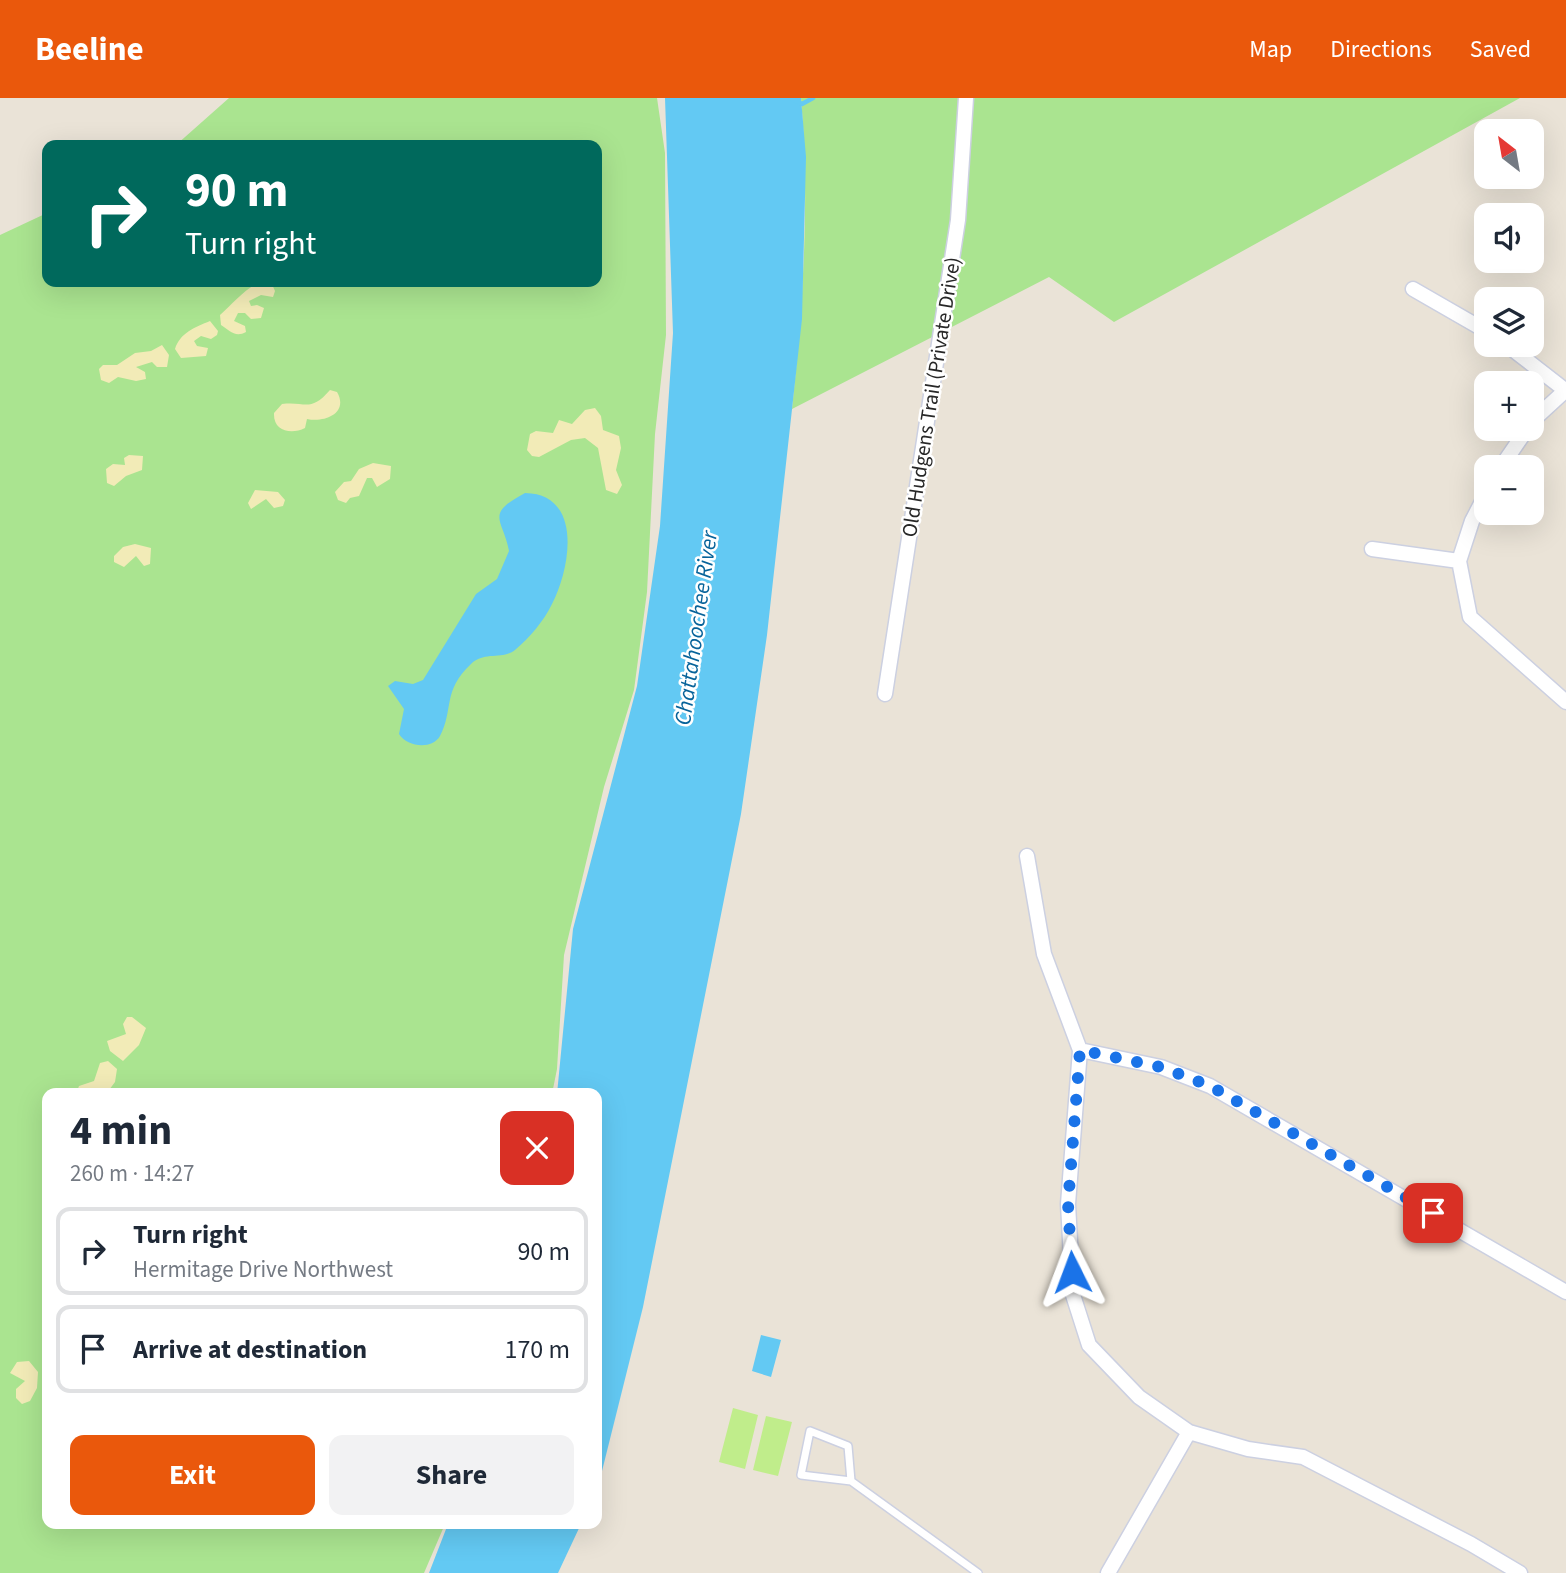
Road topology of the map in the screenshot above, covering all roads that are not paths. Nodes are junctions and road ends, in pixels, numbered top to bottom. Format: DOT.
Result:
graph roads {
  1 [pos="967,98"];
  2 [pos="1413,289"];
  3 [pos="1474,324"];
  4 [pos="1523,357"];
  5 [pos="1566,390"];
  6 [pos="1544,410"];
  7 [pos="1474,517"];
  8 [pos="1372,549"];
  9 [pos="1459,561"];
  10 [pos="885,694"];
  11 [pos="1566,702"];
  12 [pos="1027,856"];
  13 [pos="1080,1050"];
  14 [pos="1566,1292"];
  15 [pos="1189,1432"];
  16 [pos="851,1481"];
  17 [pos="978,1573"];
  18 [pos="1108,1573"];
  19 [pos="1520,1573"];
  1 -- 10 [label="street, Old Hudgens Trail (Private Drive)"];
  2 -- 3 [label="street"];
  4 -- 5 [label="street"];
  5 -- 6 [label="street"];
  7 -- 9 [label="street"];
  8 -- 9 [label="street"];
  9 -- 11 [label="street"];
  12 -- 13 [label="street"];
  13 -- 14 [label="street"];
  13 -- 15 [label="street"];
  15 -- 18 [label="street"];
  15 -- 19 [label="street"];
  16 -- 16 [label="lane"];
  16 -- 17 [label="lane"];
}
